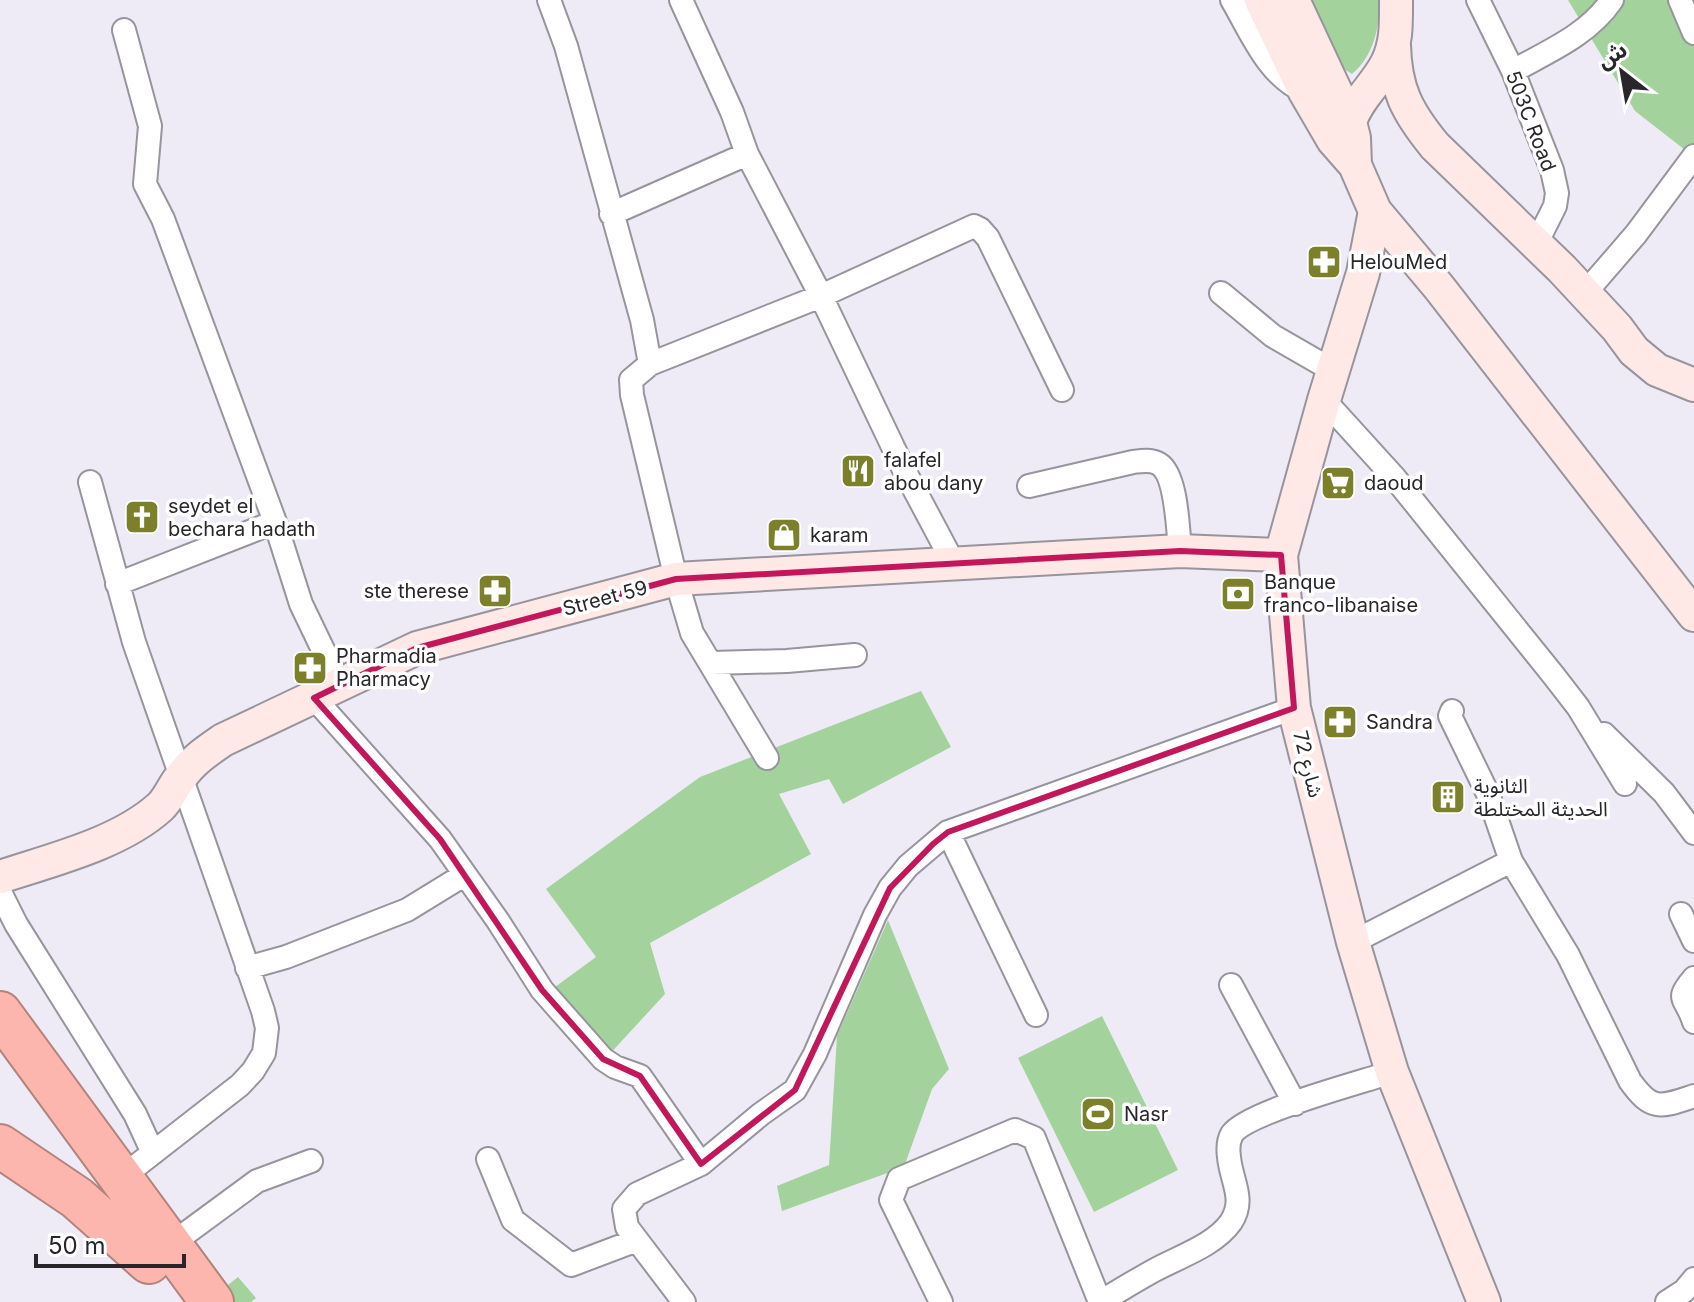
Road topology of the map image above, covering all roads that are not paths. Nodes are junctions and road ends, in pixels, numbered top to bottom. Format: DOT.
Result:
graph roads {
  1 [pos="549,0"];
  2 [pos="681,0"];
  3 [pos="1232,0"];
  4 [pos="1261,0"];
  5 [pos="1293,0"];
  6 [pos="1395,0"];
  7 [pos="1478,0"];
  8 [pos="1612,0"];
  9 [pos="1680,0"];
  10 [pos="124,30"];
  11 [pos="1694,33"];
  12 [pos="1394,45"];
  13 [pos="1513,71"];
  14 [pos="1317,84"];
  15 [pos="1350,122"];
  16 [pos="747,154"];
  17 [pos="1694,156"];
  18 [pos="1355,165"];
  19 [pos="1375,211"];
  20 [pos="611,214"];
  21 [pos="1536,244"];
  22 [pos="1422,266"];
  23 [pos="1363,273"];
  24 [pos="1221,293"];
  25 [pos="1585,293"];
  26 [pos="821,296"];
  27 [pos="650,364"];
  28 [pos="1328,385"];
  29 [pos="1694,385"];
  30 [pos="1062,390"];
  31 [pos="90,482"];
  32 [pos="1029,486"];
  33 [pos="275,522"];
  34 [pos="1180,551"];
  35 [pos="1281,555"];
  36 [pos="954,564"];
  37 [pos="676,579"];
  38 [pos="117,584"];
  39 [pos="1694,615"];
  40 [pos="855,655"];
  41 [pos="712,663"];
  42 [pos="327,692"];
  43 [pos="1578,707"];
  44 [pos="1294,708"];
  45 [pos="1452,711"];
  46 [pos="767,758"];
  47 [pos="181,776"];
  48 [pos="1625,784"];
  49 [pos="948,832"];
  50 [pos="1694,833"];
  51 [pos="1511,861"];
  52 [pos="464,875"];
  53 [pos="0,877"];
  54 [pos="0,892"];
  55 [pos="1681,914"];
  56 [pos="1694,941"];
  57 [pos="1353,942"];
  58 [pos="247,968"];
  59 [pos="1694,978"];
  60 [pos="1231,985"];
  61 [pos="0,1013"];
  62 [pos="1036,1015"];
  63 [pos="1694,1022"];
  64 [pos="0,1057"];
  65 [pos="1392,1072"];
  66 [pos="1694,1096"];
  67 [pos="1295,1104"];
  68 [pos="0,1146"];
  69 [pos="488,1159"];
  70 [pos="311,1161"];
  71 [pos="701,1164"];
  72 [pos="138,1165"];
  73 [pos="637,1240"];
  74 [pos="159,1253"];
  75 [pos="1694,1279"];
  76 [pos="178,1302"];
  77 [pos="212,1302"];
  78 [pos="684,1302"];
  79 [pos="941,1302"];
  80 [pos="1100,1302"];
  81 [pos="1484,1302"];
  82 [pos="1667,1302"];
  1 -- 20 [label="street"];
  2 -- 16 [label="street"];
  3 -- 14 [label="street"];
  4 -- 14 [label="street"];
  5 -- 14 [label="street"];
  6 -- 12 [label="street"];
  6 -- 14 [label="street"];
  7 -- 13 [label="street, 503C Road"];
  8 -- 13 [label="street"];
  9 -- 11 [label="street"];
  10 -- 33 [label="street"];
  12 -- 15 [label="street"];
  12 -- 21 [label="street"];
  13 -- 21 [label="street, 503C Road"];
  14 -- 15 [label="street"];
  14 -- 18 [label="street"];
  15 -- 18 [label="street"];
  16 -- 20 [label="street"];
  16 -- 26 [label="street"];
  17 -- 25 [label="street"];
  18 -- 19 [label="street"];
  19 -- 22 [label="street"];
  19 -- 23 [label="street, شارع 72"];
  20 -- 27 [label="street"];
  21 -- 25 [label="street"];
  22 -- 23 [label="street"];
  22 -- 39 [label="street"];
  23 -- 28 [label="street, شارع 72"];
  24 -- 28 [label="street"];
  25 -- 29 [label="street"];
  26 -- 27 [label="street"];
  26 -- 30 [label="street"];
  26 -- 36 [label="street"];
  27 -- 37 [label="street"];
  28 -- 35 [label="street, شارع 72"];
  28 -- 43 [label="street"];
  31 -- 38 [label="street"];
  32 -- 34 [label="street"];
  33 -- 38 [label="street"];
  33 -- 42 [label="street"];
  34 -- 35 [label="street, Street 59"];
  34 -- 36 [label="street, Street 59"];
  35 -- 44 [label="street, شارع 72"];
  36 -- 37 [label="street, Street 59"];
  37 -- 41 [label="street"];
  37 -- 42 [label="street, Street 59"];
  38 -- 47 [label="street"];
  40 -- 41 [label="street"];
  41 -- 46 [label="street"];
  42 -- 47 [label="street, Street 59"];
  42 -- 52 [label="street"];
  43 -- 48 [label="street"];
  43 -- 50 [label="street"];
  44 -- 49 [label="street"];
  44 -- 57 [label="street, شارع 72"];
  45 -- 51 [label="street"];
  47 -- 53 [label="street, Street 59"];
  47 -- 58 [label="street"];
  49 -- 62 [label="street"];
  49 -- 71 [label="street"];
  51 -- 57 [label="street"];
  51 -- 66 [label="street"];
  52 -- 58 [label="street"];
  52 -- 71 [label="street"];
  54 -- 72 [label="street"];
  55 -- 56 [label="street"];
  57 -- 65 [label="street, شارع 72"];
  58 -- 72 [label="street"];
  59 -- 63 [label="street"];
  60 -- 67 [label="street"];
  61 -- 72 [label="highway"];
  64 -- 74 [label="highway"];
  65 -- 67 [label="street"];
  65 -- 81 [label="street, شارع 72"];
  67 -- 80 [label="street"];
  68 -- 74 [label="highway"];
  69 -- 73 [label="street"];
  70 -- 74 [label="street"];
  71 -- 73 [label="street"];
  72 -- 74 [label="highway"];
  73 -- 78 [label="street"];
  74 -- 76 [label="highway"];
  74 -- 77 [label="highway"];
  75 -- 82 [label="street"];
  79 -- 80 [label="street"];
}
